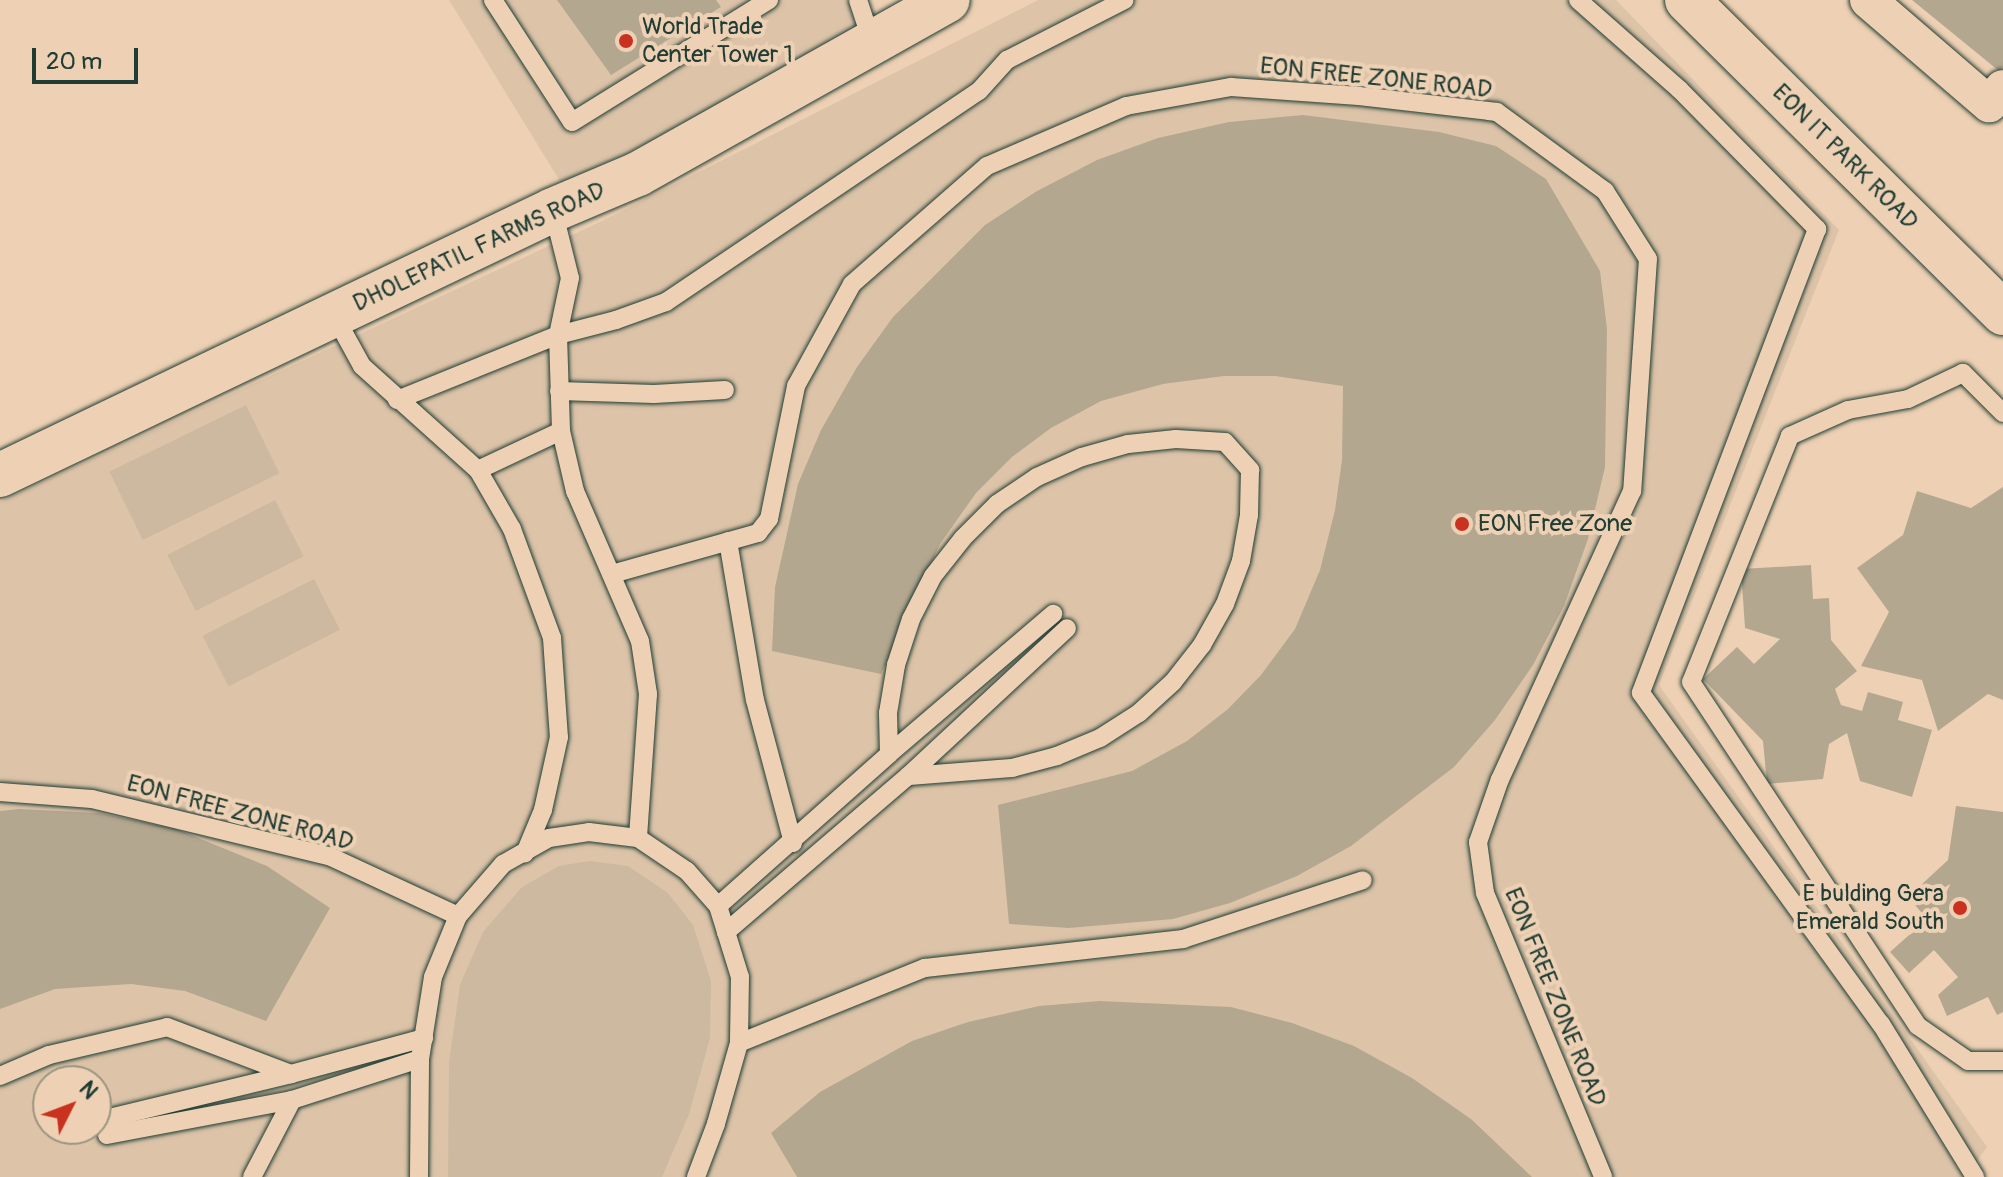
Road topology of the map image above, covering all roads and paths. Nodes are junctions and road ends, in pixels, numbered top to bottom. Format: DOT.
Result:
graph roads {
  1 [pos="493,0"];
  2 [pos="769,0"];
  3 [pos="858,0"];
  4 [pos="948,0"];
  5 [pos="1125,0"];
  6 [pos="1578,0"];
  7 [pos="1687,0"];
  8 [pos="1868,0"];
  9 [pos="872,42"];
  10 [pos="2003,88"];
  11 [pos="553,210"];
  12 [pos="2003,313"];
  13 [pos="334,315"];
  14 [pos="558,335"];
  15 [pos="725,390"];
  16 [pos="559,391"];
  17 [pos="397,400"];
  18 [pos="2003,413"];
  19 [pos="561,431"];
  20 [pos="478,470"];
  21 [pos="0,475"];
  22 [pos="728,541"];
  23 [pos="612,574"];
  24 [pos="1053,614"];
  25 [pos="1067,628"];
  26 [pos="889,754"];
  27 [pos="908,776"];
  28 [pos="0,792"];
  29 [pos="638,838"];
  30 [pos="793,843"];
  31 [pos="525,853"];
  32 [pos="1363,880"];
  33 [pos="718,906"];
  34 [pos="458,916"];
  35 [pos="726,932"];
  36 [pos="424,1038"];
  37 [pos="739,1043"];
  38 [pos="420,1059"];
  39 [pos="2003,1061"];
  40 [pos="291,1074"];
  41 [pos="0,1076"];
  42 [pos="292,1100"];
  43 [pos="252,1177"];
  44 [pos="419,1177"];
  45 [pos="696,1177"];
  46 [pos="1603,1177"];
  47 [pos="1975,1177"];
  1 -- 2 [label="lane"];
  3 -- 9 [label="lane"];
  4 -- 9 [label="street, DHOLEPATIL FARMS ROAD"];
  5 -- 14 [label="lane"];
  6 -- 47 [label="lane"];
  7 -- 12 [label="street, EON IT PARK ROAD"];
  8 -- 10 [label="street"];
  9 -- 11 [label="street, DHOLEPATIL FARMS ROAD"];
  11 -- 13 [label="street, DHOLEPATIL FARMS ROAD"];
  11 -- 14 [label="lane"];
  13 -- 17 [label="lane"];
  13 -- 21 [label="street, DHOLEPATIL FARMS ROAD"];
  14 -- 16 [label="lane"];
  14 -- 17 [label="lane"];
  15 -- 16 [label="lane"];
  16 -- 19 [label="lane"];
  17 -- 20 [label="lane"];
  18 -- 39 [label="lane"];
  19 -- 20 [label="lane"];
  19 -- 23 [label="lane"];
  20 -- 31 [label="lane"];
  22 -- 23 [label="lane, EON FREE ZONE ROAD"];
  22 -- 30 [label="lane"];
  22 -- 46 [label="lane, EON FREE ZONE ROAD"];
  23 -- 29 [label="lane"];
  24 -- 26 [label="lane"];
  25 -- 27 [label="lane"];
  26 -- 27 [label="lane"];
  26 -- 30 [label="lane"];
  27 -- 35 [label="lane"];
  28 -- 34 [label="lane, EON FREE ZONE ROAD"];
  29 -- 31 [label="lane"];
  29 -- 33 [label="lane"];
  30 -- 33 [label="lane"];
  31 -- 34 [label="lane"];
  32 -- 37 [label="lane"];
  33 -- 35 [label="lane"];
  34 -- 36 [label="lane"];
  35 -- 37 [label="lane"];
  36 -- 38 [label="lane"];
  36 -- 40 [label="lane"];
  37 -- 45 [label="lane"];
  38 -- 42 [label="lane"];
  38 -- 44 [label="lane"];
  40 -- 41 [label="lane"];
  40 -- 42 [label="lane"];
  42 -- 43 [label="lane"];
}
